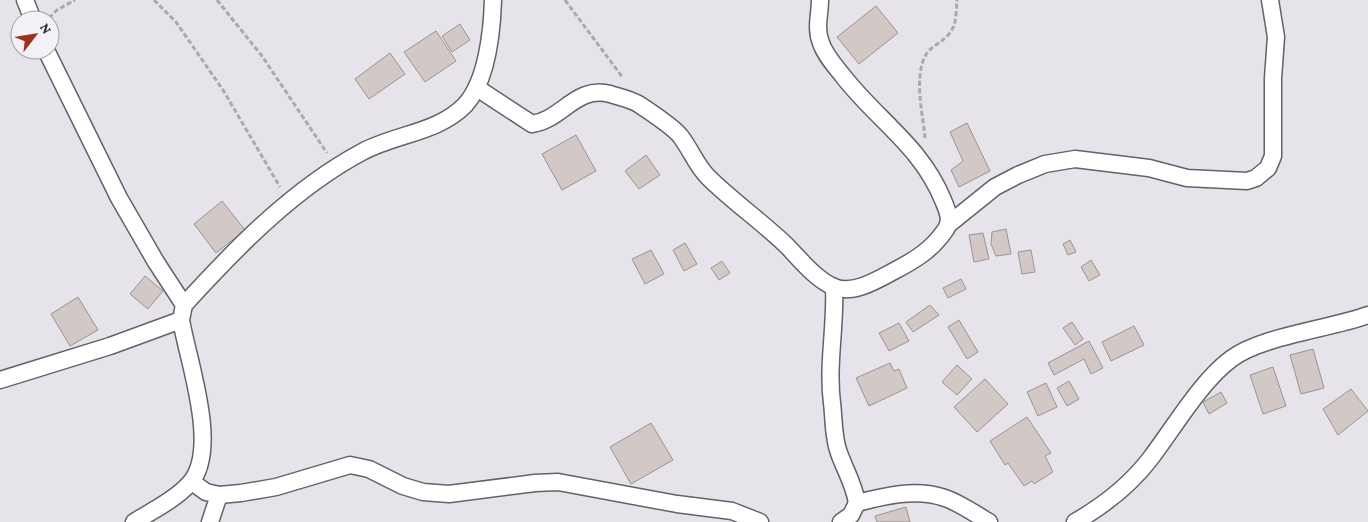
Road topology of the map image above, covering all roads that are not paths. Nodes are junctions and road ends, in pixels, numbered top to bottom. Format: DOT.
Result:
graph roads {
  1 [pos="493,0"];
  2 [pos="820,0"];
  3 [pos="1270,0"];
  4 [pos="51,60"];
  5 [pos="477,88"];
  6 [pos="949,224"];
  7 [pos="834,287"];
  8 [pos="183,313"];
  9 [pos="1368,315"];
  10 [pos="0,380"];
  11 [pos="192,482"];
  12 [pos="219,495"];
  13 [pos="857,503"];
  14 [pos="134,522"];
  15 [pos="210,522"];
  16 [pos="760,522"];
  17 [pos="841,522"];
  18 [pos="989,522"];
  19 [pos="1075,522"];
  1 -- 5 [label="street"];
  2 -- 6 [label="street"];
  3 -- 6 [label="street"];
  4 -- 8 [label="street"];
  5 -- 7 [label="street"];
  5 -- 8 [label="street"];
  6 -- 7 [label="street"];
  7 -- 13 [label="street"];
  8 -- 10 [label="street"];
  8 -- 11 [label="street"];
  9 -- 19 [label="street"];
  11 -- 12 [label="street"];
  11 -- 14 [label="street"];
  12 -- 15 [label="street"];
  12 -- 16 [label="street"];
  13 -- 17 [label="street"];
  13 -- 18 [label="street"];
}
